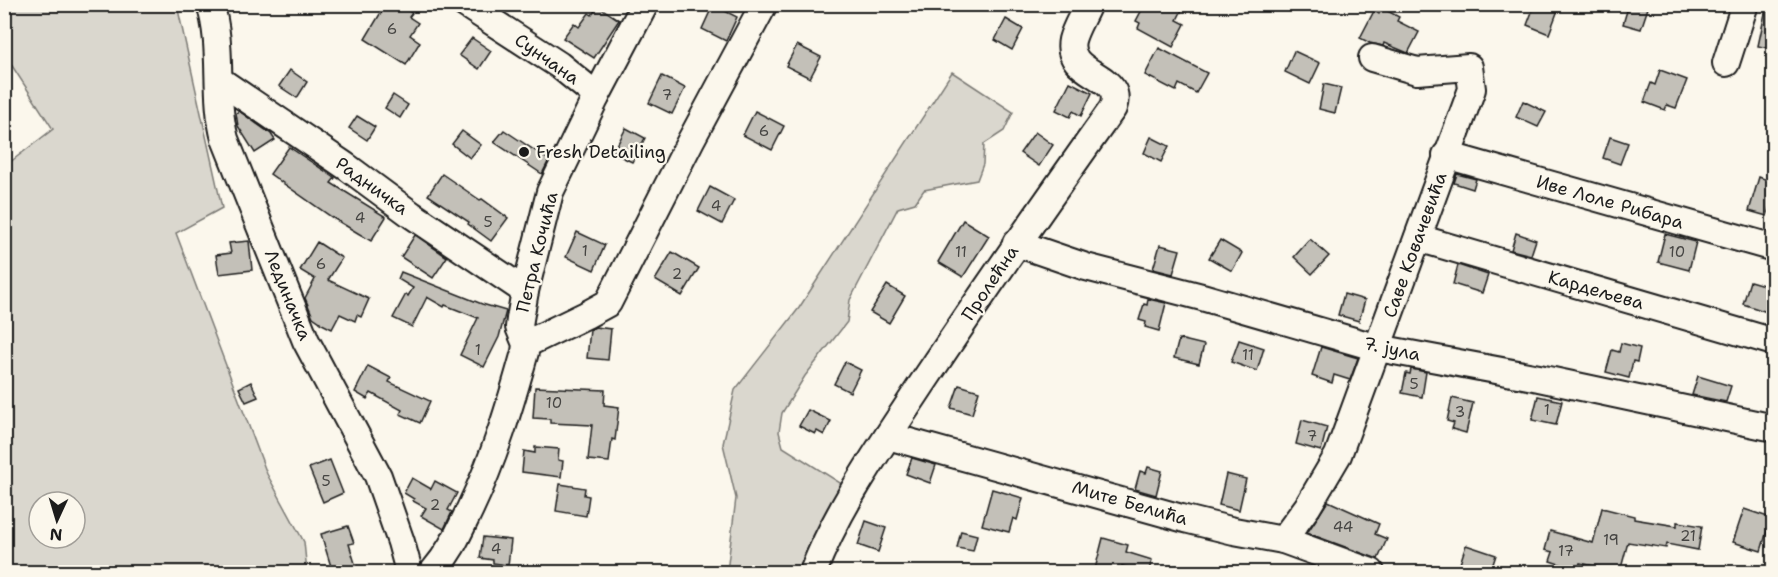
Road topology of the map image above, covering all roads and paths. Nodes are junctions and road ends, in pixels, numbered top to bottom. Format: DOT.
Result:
graph roads {
  1 [pos="210,4"];
  2 [pos="465,4"];
  3 [pos="645,4"];
  4 [pos="764,4"];
  5 [pos="1088,4"];
  6 [pos="1745,4"];
  7 [pos="1372,58"];
  8 [pos="1726,63"];
  9 [pos="219,80"];
  10 [pos="596,97"];
  11 [pos="1446,155"];
  12 [pos="1418,238"];
  13 [pos="1016,243"];
  14 [pos="1773,249"];
  15 [pos="525,291"];
  16 [pos="1773,342"];
  17 [pos="526,344"];
  18 [pos="1378,348"];
  19 [pos="1773,428"];
  20 [pos="888,436"];
  21 [pos="1283,540"];
  22 [pos="407,573"];
  23 [pos="433,573"];
  24 [pos="813,573"];
  25 [pos="1371,573"];
  1 -- 9 [label="street, Лединачка"];
  2 -- 10 [label="street, Сунчана"];
  3 -- 10 [label="street, Петра Кочића"];
  4 -- 17 [label="street"];
  5 -- 13 [label="street, Пролећна"];
  6 -- 8 [label="street"];
  7 -- 11 [label="street, Саве Ковачевића"];
  9 -- 15 [label="street, Радничка"];
  9 -- 22 [label="street, Лединачка"];
  10 -- 15 [label="street, Петра Кочића"];
  11 -- 12 [label="street, Саве Ковачевића"];
  11 -- 14 [label="street, Иве Лоле Рибара"];
  12 -- 16 [label="street, Кардељева"];
  12 -- 18 [label="street, Саве Ковачевића"];
  13 -- 18 [label="street, 7. јула"];
  13 -- 20 [label="street, Пролећна"];
  15 -- 17 [label="street, Петра Кочића"];
  17 -- 23 [label="street, Петра Кочића"];
  18 -- 19 [label="street, 7. јула"];
  18 -- 21 [label="street, Саве Ковачевића"];
  20 -- 21 [label="street, Мите Белића"];
  20 -- 24 [label="street, Пролећна"];
  21 -- 25 [label="street, Мите Белића"];
}
